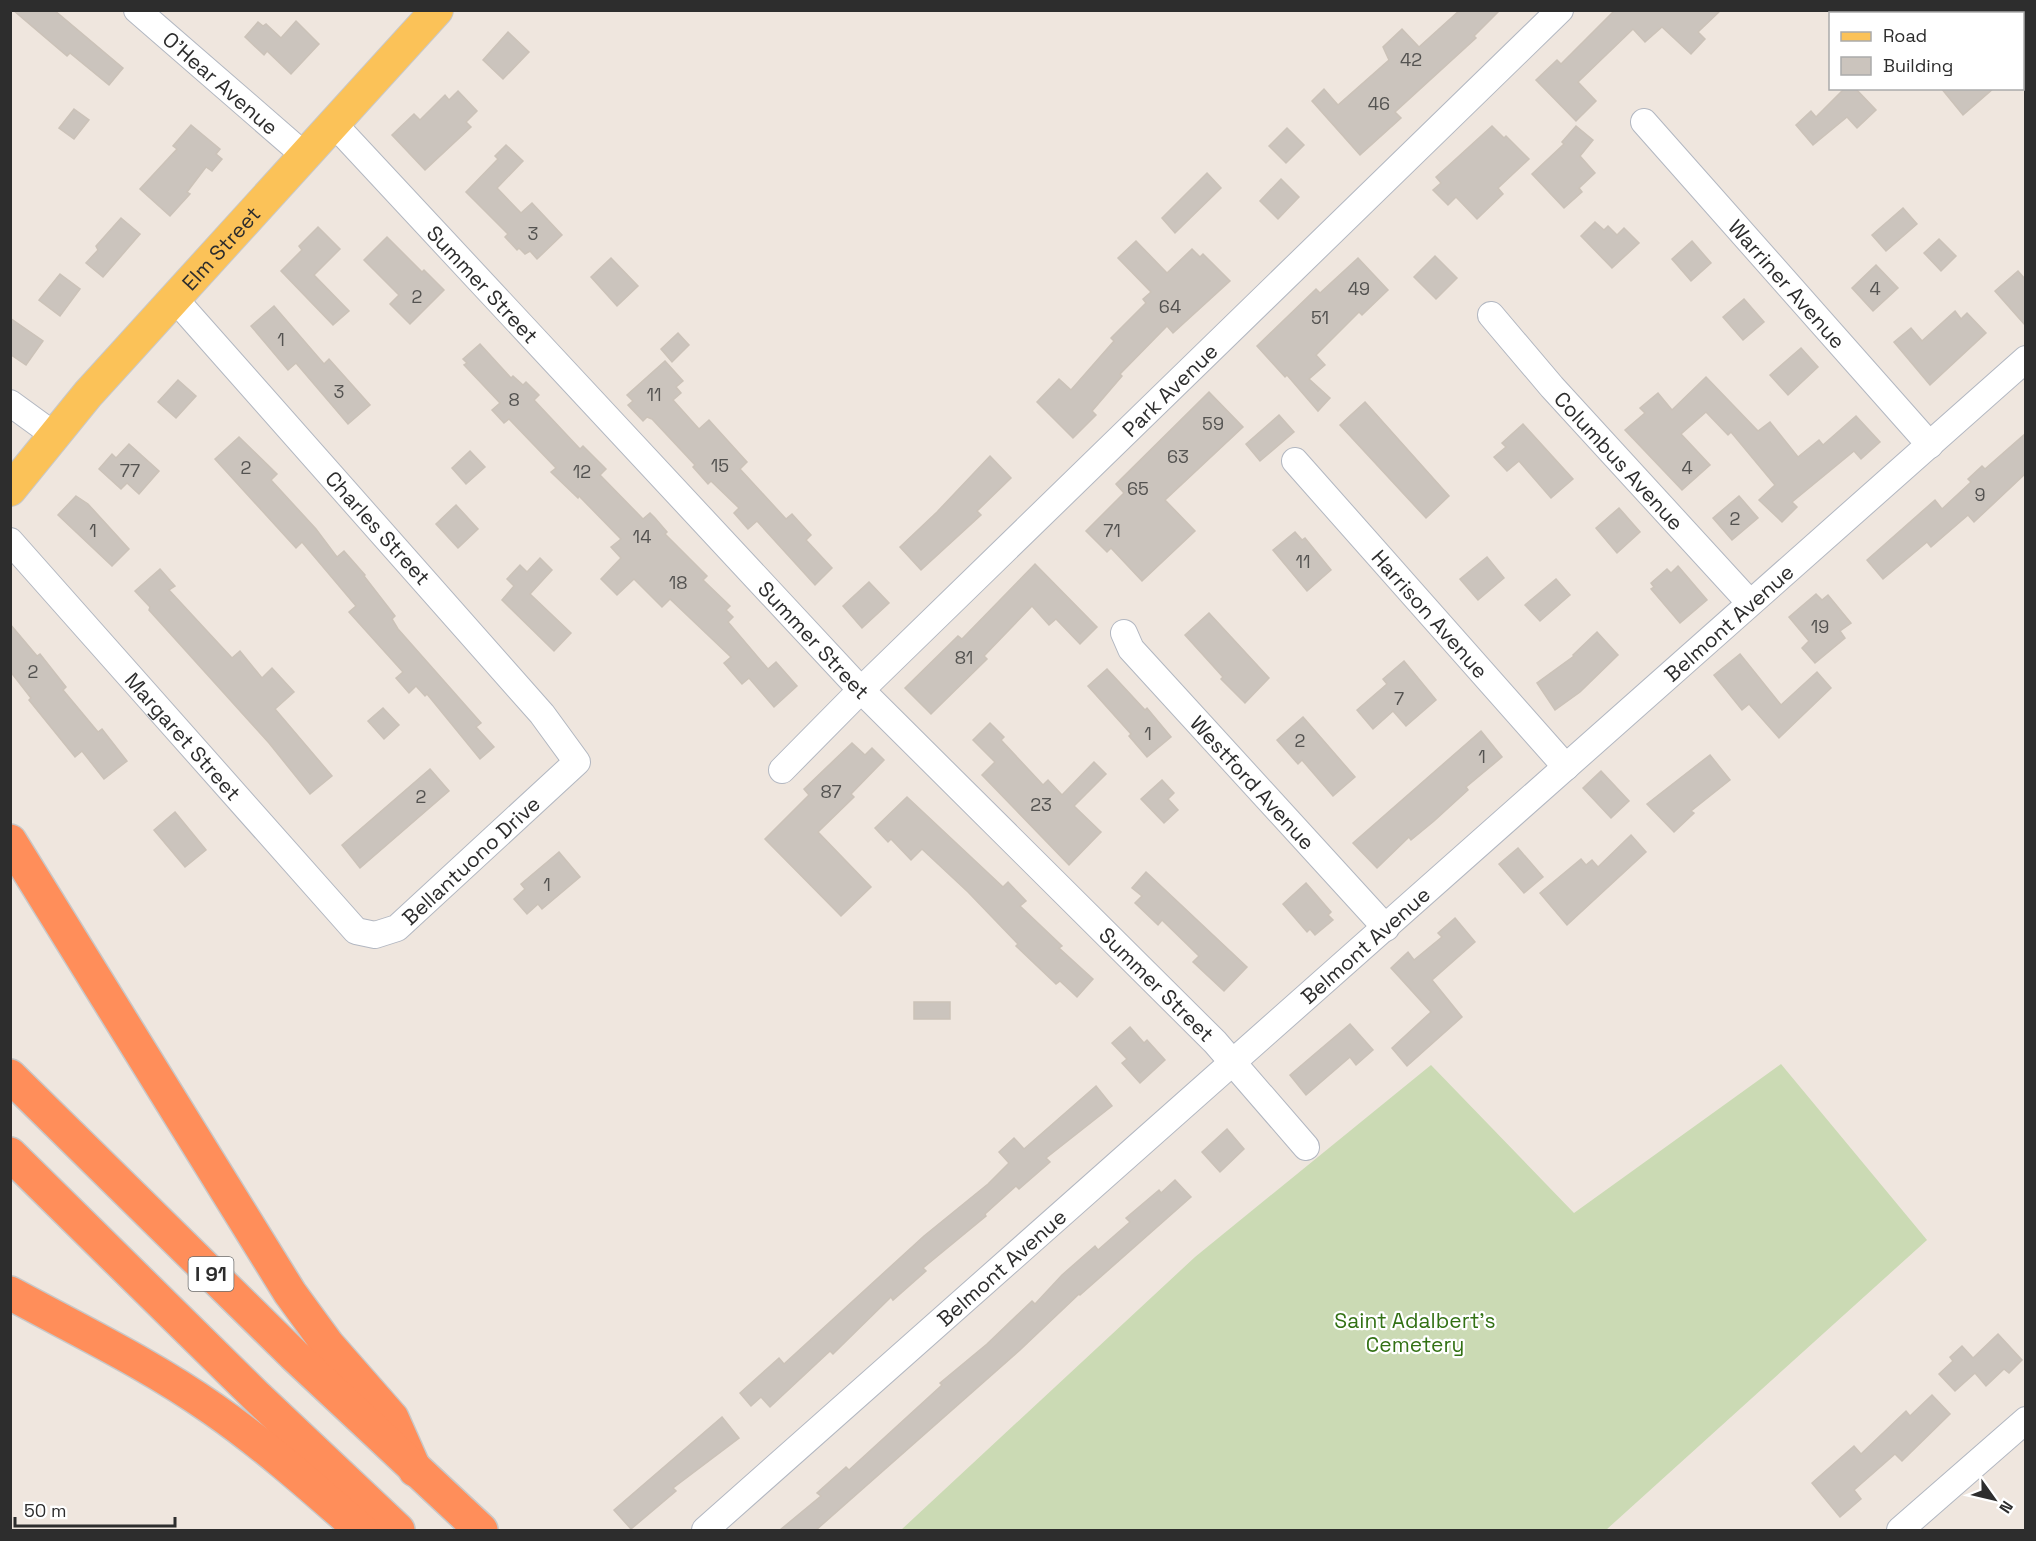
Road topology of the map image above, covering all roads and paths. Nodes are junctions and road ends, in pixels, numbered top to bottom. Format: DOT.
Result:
graph roads {
  1 [pos="137,10"];
  2 [pos="437,10"];
  3 [pos="1560,10"];
  4 [pos="1644,122"];
  5 [pos="333,123"];
  6 [pos="304,155"];
  7 [pos="174,298"];
  8 [pos="1491,315"];
  9 [pos="2025,359"];
  10 [pos="10,403"];
  11 [pos="54,435"];
  12 [pos="1930,445"];
  13 [pos="1295,461"];
  14 [pos="10,490"];
  15 [pos="10,541"];
  16 [pos="1750,603"];
  17 [pos="1124,633"];
  18 [pos="861,690"];
  19 [pos="577,762"];
  20 [pos="1566,767"];
  21 [pos="782,770"];
  22 [pos="10,841"];
  23 [pos="1386,928"];
  24 [pos="356,931"];
  25 [pos="1232,1063"];
  26 [pos="10,1076"];
  27 [pos="1306,1147"];
  28 [pos="10,1154"];
  29 [pos="10,1293"];
  30 [pos="2025,1420"];
  31 [pos="415,1470"];
  32 [pos="361,1530"];
  33 [pos="398,1530"];
  34 [pos="481,1530"];
  35 [pos="705,1530"];
  36 [pos="1900,1530"];
  1 -- 6 [label="street, O'Hear Avenue"];
  2 -- 5 [label="main road, Elm Street"];
  3 -- 18 [label="street, Park Avenue"];
  4 -- 12 [label="street, Warriner Avenue"];
  5 -- 6 [label="main road, Elm Street"];
  5 -- 18 [label="street, Summer Street"];
  6 -- 7 [label="main road, Elm Street"];
  7 -- 11 [label="main road, Elm Street"];
  7 -- 19 [label="street, Charles Street"];
  8 -- 16 [label="street, Columbus Avenue"];
  9 -- 12 [label="street, Belmont Avenue"];
  10 -- 11 [label="street"];
  11 -- 14 [label="main road, Elm Street"];
  12 -- 16 [label="street, Belmont Avenue"];
  13 -- 20 [label="street, Harrison Avenue"];
  15 -- 24 [label="street, Margaret Street"];
  16 -- 20 [label="street, Belmont Avenue"];
  17 -- 23 [label="street, Westford Avenue"];
  18 -- 21 [label="street, Park Avenue"];
  18 -- 25 [label="street, Summer Street"];
  19 -- 24 [label="street, Bellantuono Drive"];
  20 -- 23 [label="street, Belmont Avenue"];
  22 -- 31 [label="highway"];
  23 -- 25 [label="street, Belmont Avenue"];
  25 -- 27 [label="street, Summer Street"];
  25 -- 35 [label="street, Belmont Avenue"];
  26 -- 31 [label="highway, I 91"];
  28 -- 33 [label="highway, I 91"];
  29 -- 32 [label="highway"];
  30 -- 36 [label="street"];
  31 -- 34 [label="highway, I 91"];
}
